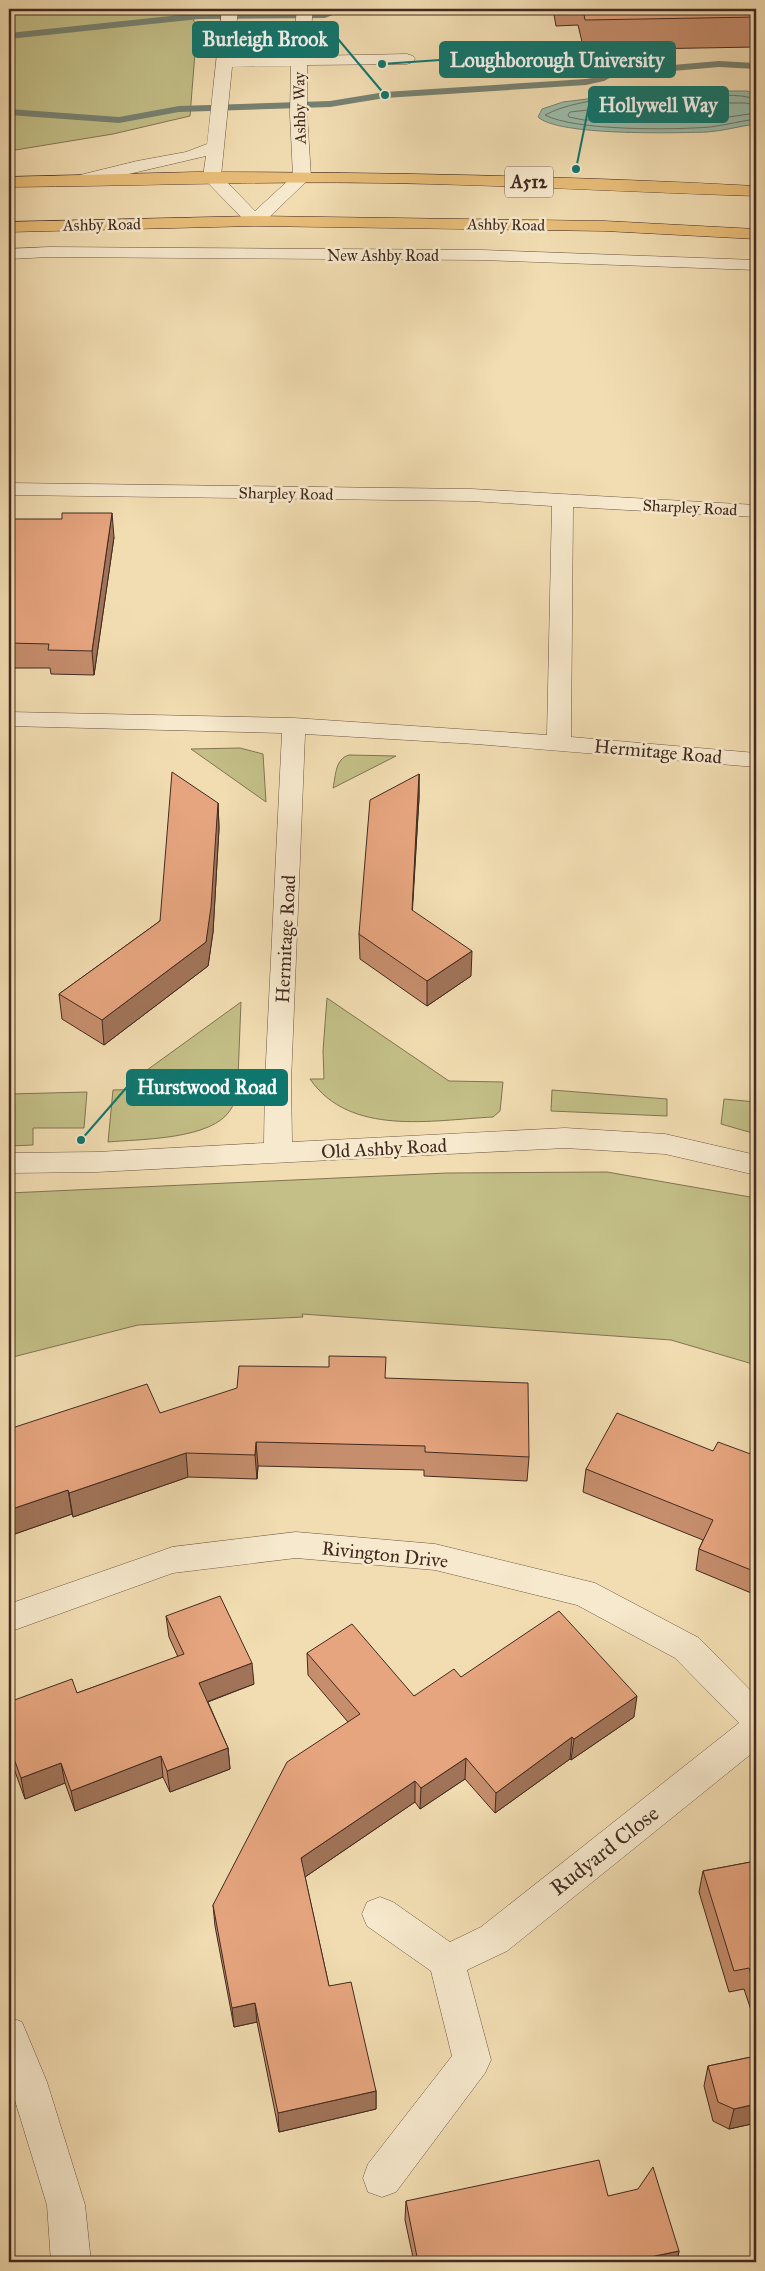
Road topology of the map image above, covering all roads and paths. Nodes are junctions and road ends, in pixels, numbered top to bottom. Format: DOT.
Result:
graph roads {
  1 [pos="230,9"];
  2 [pos="305,9"];
  3 [pos="407,59"];
  4 [pos="224,62"];
  5 [pos="299,62"];
  6 [pos="215,147"];
  7 [pos="212,177"];
  8 [pos="302,177"];
  9 [pos="86,179"];
  10 [pos="9,182"];
  11 [pos="753,190"];
  12 [pos="256,221"];
  13 [pos="9,227"];
  14 [pos="756,234"];
  15 [pos="9,254"];
  16 [pos="756,265"];
  17 [pos="9,489"];
  18 [pos="564,499"];
  19 [pos="756,510"];
  20 [pos="9,719"];
  21 [pos="294,725"];
  22 [pos="559,742"];
  23 [pos="756,760"];
  24 [pos="278,1153"];
  25 [pos="9,1163"];
  26 [pos="756,1165"];
  27 [pos="9,1618"];
  28 [pos="756,1718"];
  29 [pos="756,1730"];
  30 [pos="380,1914"];
  31 [pos="447,1961"];
  32 [pos="9,2035"];
  33 [pos="382,2178"];
  34 [pos="71,2262"];
  1 -- 4 [label="street"];
  2 -- 5 [label="street, Ashby Way"];
  3 -- 5 [label="street"];
  4 -- 5 [label="street"];
  4 -- 6 [label="street"];
  5 -- 8 [label="street, Ashby Way"];
  6 -- 7 [label="street"];
  6 -- 9 [label="street"];
  7 -- 8 [label="main road, A512"];
  7 -- 9 [label="main road, A512"];
  7 -- 12 [label="street"];
  8 -- 11 [label="main road, A512"];
  8 -- 12 [label="street"];
  9 -- 10 [label="main road, A512"];
  12 -- 13 [label="main road, Ashby Road / A512"];
  12 -- 14 [label="main road, Ashby Road / A512"];
  15 -- 16 [label="street, New Ashby Road"];
  17 -- 18 [label="street, Sharpley Road"];
  18 -- 19 [label="street, Sharpley Road"];
  18 -- 22 [label="street"];
  20 -- 21 [label="street, Hermitage Road"];
  21 -- 22 [label="street, Hermitage Road"];
  21 -- 24 [label="street, Hermitage Road"];
  22 -- 23 [label="street, Hermitage Road"];
  24 -- 25 [label="street, Old Ashby Road"];
  24 -- 26 [label="street, Old Ashby Road"];
  27 -- 28 [label="street, Rivington Drive"];
  29 -- 31 [label="street, Rudyard Close"];
  30 -- 31 [label="street"];
  31 -- 33 [label="street"];
  32 -- 34 [label="street"];
}
